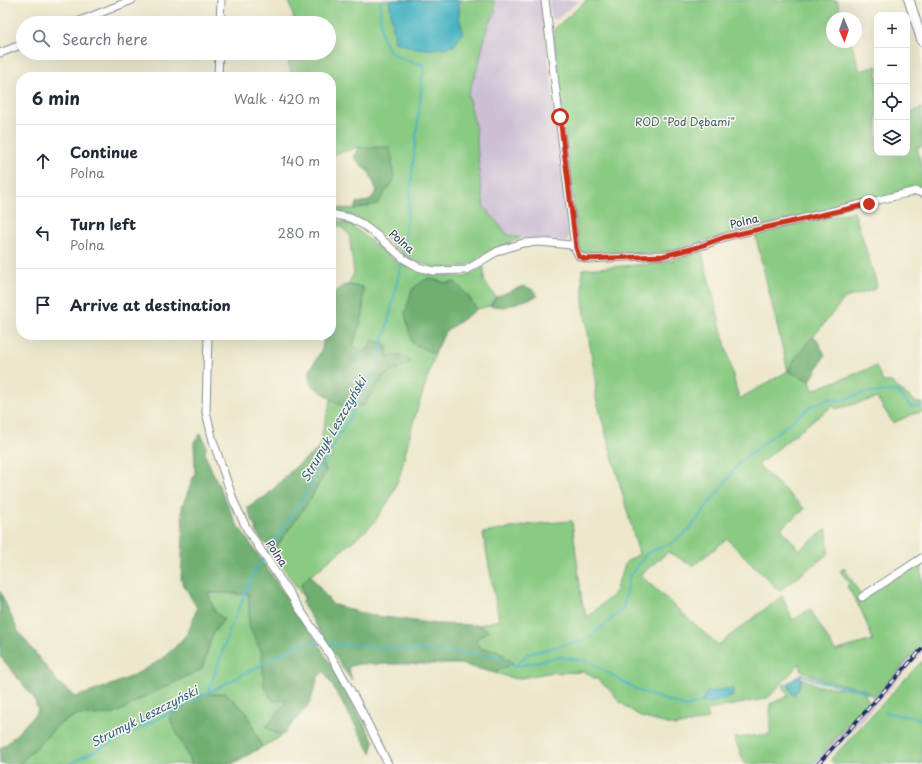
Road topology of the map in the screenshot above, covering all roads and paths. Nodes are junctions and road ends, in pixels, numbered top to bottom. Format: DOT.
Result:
graph roads {
  1 [pos="132,0"];
  2 [pos="221,0"];
  3 [pos="545,0"];
  4 [pos="909,0"];
  5 [pos="93,16"];
  6 [pos="220,16"];
  7 [pos="922,41"];
  8 [pos="16,47"];
  9 [pos="0,53"];
  10 [pos="219,60"];
  11 [pos="218,72"];
  12 [pos="922,193"];
  13 [pos="336,215"];
  14 [pos="576,248"];
  15 [pos="208,340"];
  16 [pos="922,558"];
  17 [pos="862,597"];
  18 [pos="388,764"];
  1 -- 5 [label="street"];
  2 -- 6 [label="street"];
  3 -- 14 [label="street"];
  4 -- 7 [label="street"];
  8 -- 9 [label="street"];
  10 -- 11 [label="street"];
  12 -- 14 [label="street, Polna"];
  13 -- 14 [label="street, Polna"];
  15 -- 18 [label="street, Polna"];
  16 -- 17 [label="street"];
}
